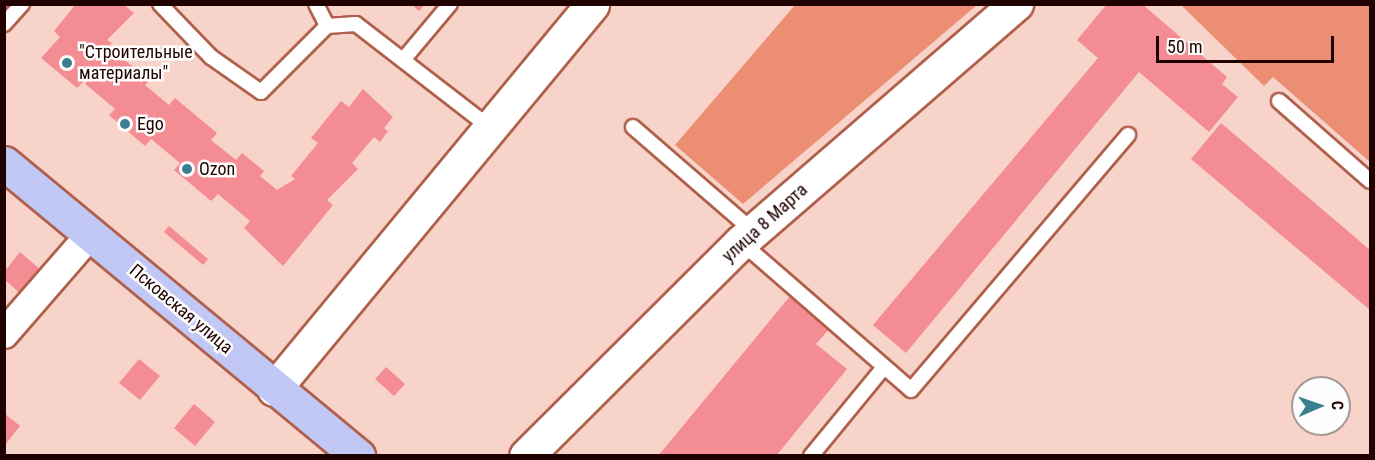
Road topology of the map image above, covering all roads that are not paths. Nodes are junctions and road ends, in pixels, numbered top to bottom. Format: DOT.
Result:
graph roads {
  1 [pos="22,4"];
  2 [pos="160,4"];
  3 [pos="316,4"];
  4 [pos="450,4"];
  5 [pos="592,4"];
  6 [pos="1016,4"];
  7 [pos="4,24"];
  8 [pos="327,26"];
  9 [pos="403,60"];
  10 [pos="1279,101"];
  11 [pos="488,126"];
  12 [pos="633,127"];
  13 [pos="1128,135"];
  14 [pos="4,163"];
  15 [pos="1371,181"];
  16 [pos="91,234"];
  17 [pos="747,237"];
  18 [pos="4,334"];
  19 [pos="884,367"];
  20 [pos="274,389"];
  21 [pos="358,456"];
  22 [pos="526,456"];
  23 [pos="812,456"];
  1 -- 7 [label="lane"];
  2 -- 8 [label="lane"];
  3 -- 8 [label="lane"];
  4 -- 9 [label="lane"];
  5 -- 11 [label="main road"];
  6 -- 17 [label="main road, улица 8 Марта"];
  8 -- 9 [label="lane"];
  9 -- 11 [label="lane"];
  10 -- 15 [label="lane"];
  11 -- 20 [label="main road"];
  12 -- 17 [label="lane"];
  13 -- 19 [label="lane"];
  14 -- 16 [label="main road, Псковская улица"];
  16 -- 18 [label="street"];
  16 -- 20 [label="main road, Псковская улица"];
  17 -- 19 [label="lane"];
  17 -- 22 [label="main road, улица 8 Марта"];
  19 -- 23 [label="lane"];
  20 -- 21 [label="main road, Псковская улица"];
}
